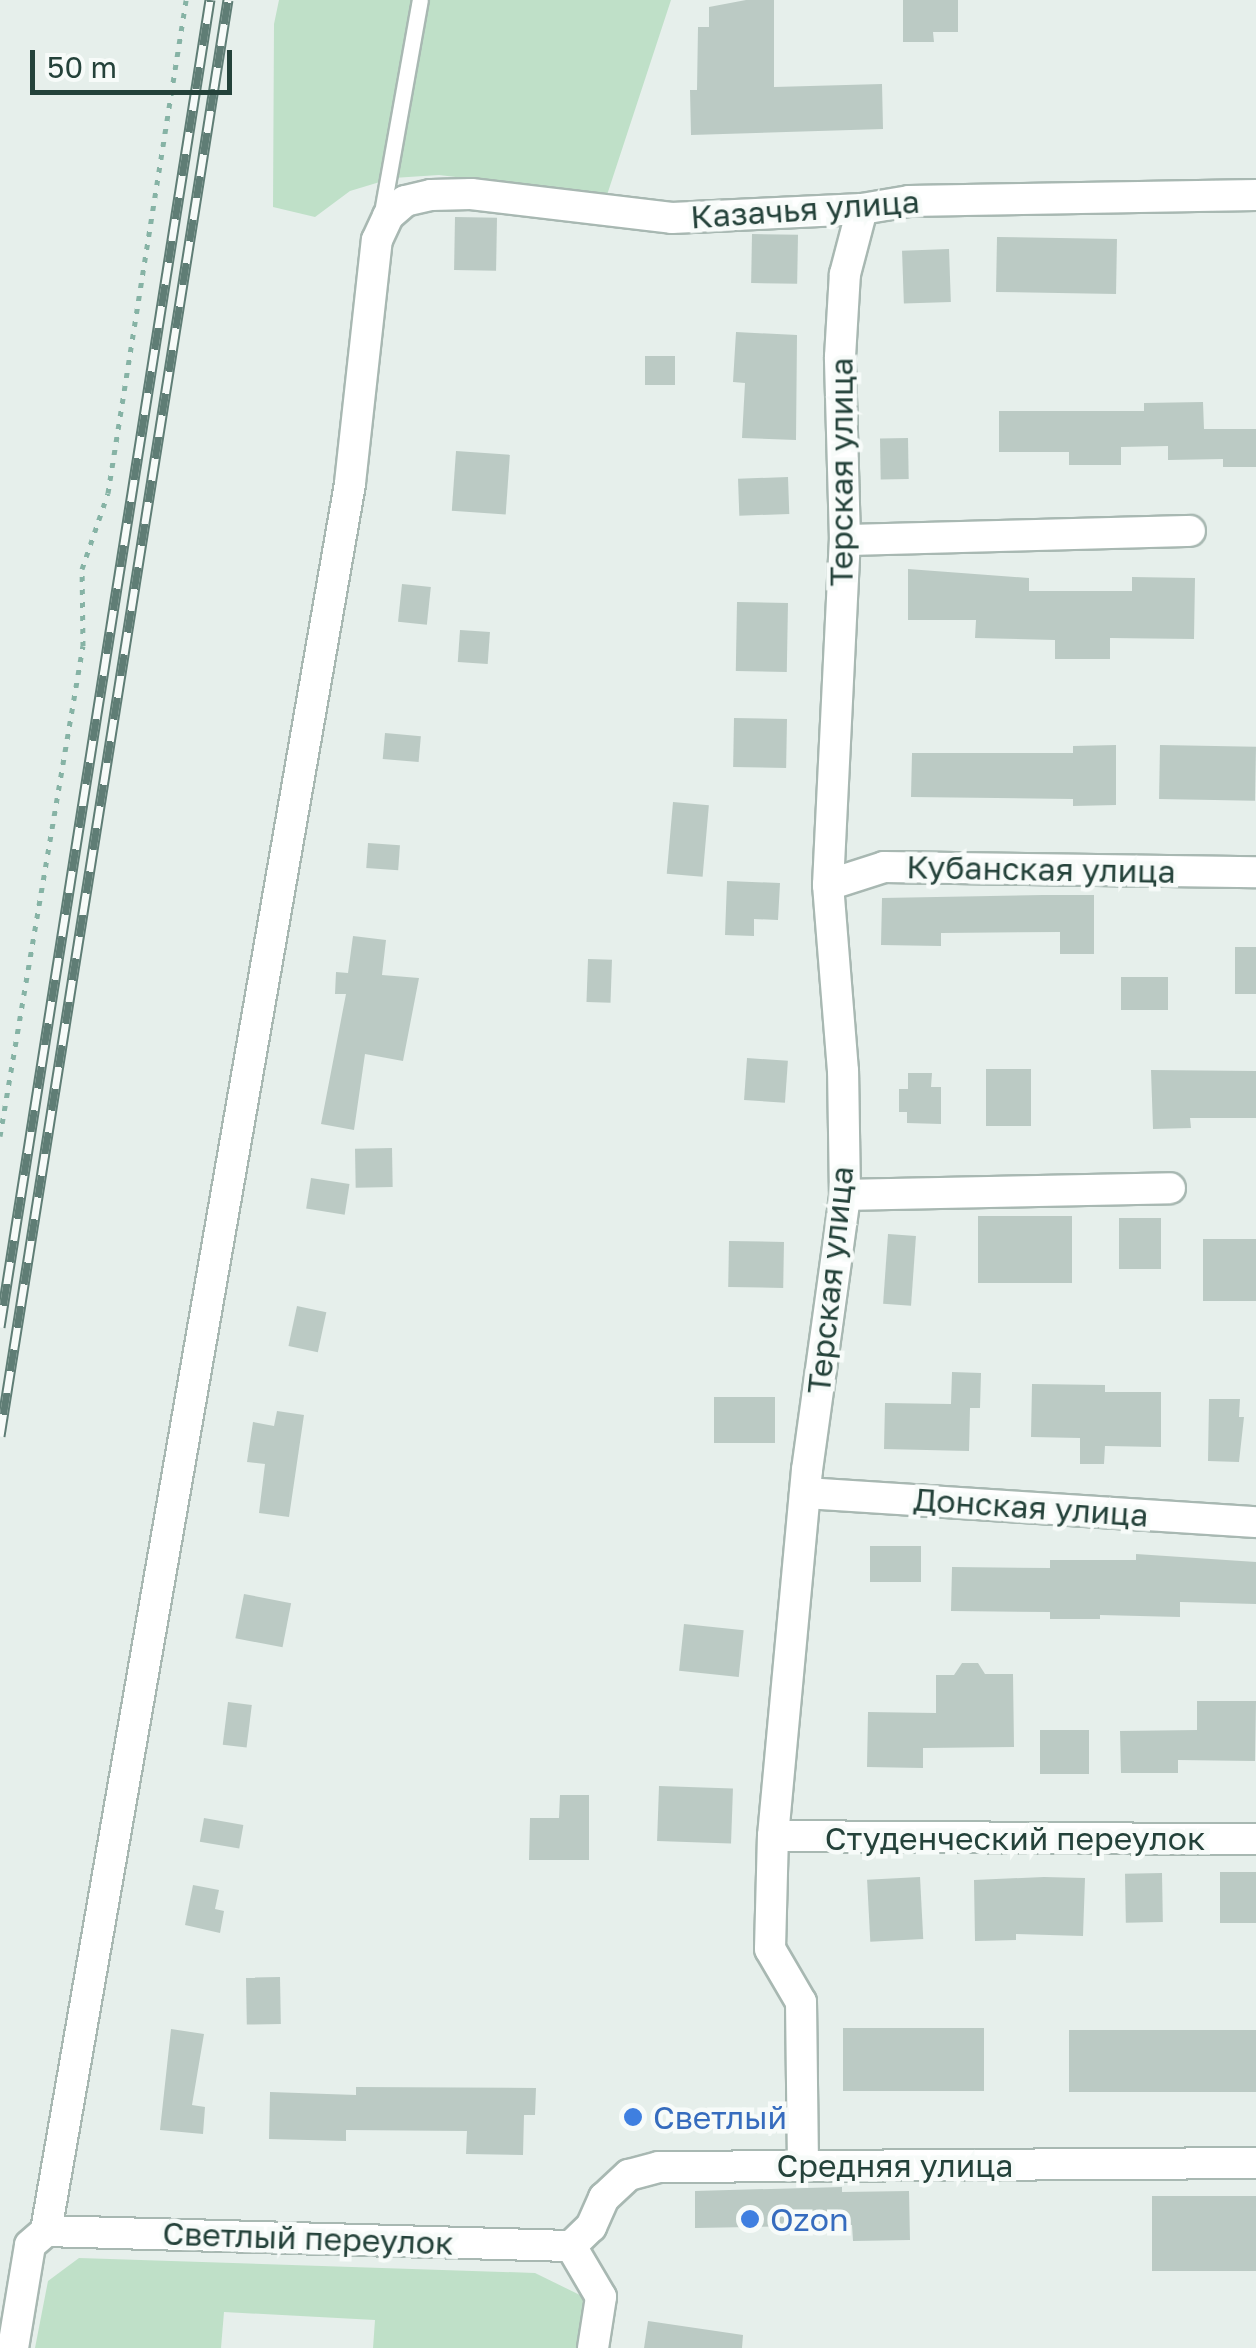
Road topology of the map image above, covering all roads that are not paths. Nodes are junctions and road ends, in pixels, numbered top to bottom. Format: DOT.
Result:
graph roads {
  1 [pos="420,0"];
  2 [pos="1256,196"];
  3 [pos="862,209"];
  4 [pos="377,240"];
  5 [pos="1190,530"];
  6 [pos="845,540"];
  7 [pos="1256,872"];
  8 [pos="828,884"];
  9 [pos="1170,1188"];
  10 [pos="845,1196"];
  11 [pos="805,1493"];
  12 [pos="1256,1522"];
  13 [pos="773,1836"];
  14 [pos="1256,1839"];
  15 [pos="1256,2164"];
  16 [pos="803,2165"];
  17 [pos="46,2231"];
  18 [pos="571,2246"];
  19 [pos="13,2348"];
  20 [pos="593,2348"];
  1 -- 4 [label="lane"];
  2 -- 3 [label="street, Казачья улица"];
  3 -- 4 [label="street, Казачья улица"];
  3 -- 6 [label="street, Терская улица"];
  4 -- 17 [label="street"];
  5 -- 6 [label="street"];
  6 -- 8 [label="street, Терская улица"];
  7 -- 8 [label="street, Кубанская улица"];
  8 -- 10 [label="street, Терская улица"];
  9 -- 10 [label="street"];
  10 -- 11 [label="street, Терская улица"];
  11 -- 12 [label="street, Донская улица"];
  11 -- 13 [label="street, Терская улица"];
  13 -- 14 [label="street, Студенческий переулок"];
  13 -- 16 [label="street, Терская улица"];
  15 -- 16 [label="street, Средняя улица"];
  16 -- 18 [label="street, Средняя улица"];
  17 -- 18 [label="street, Светлый переулок"];
  17 -- 19 [label="street"];
  18 -- 20 [label="street"];
}
